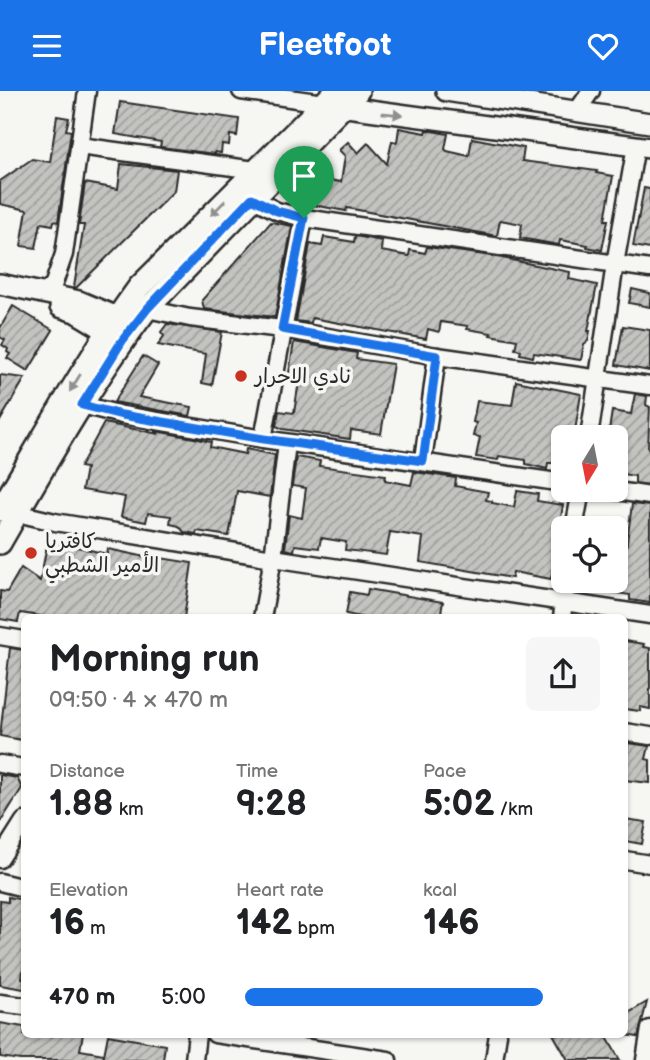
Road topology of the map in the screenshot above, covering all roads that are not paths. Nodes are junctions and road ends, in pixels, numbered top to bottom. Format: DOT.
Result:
graph roads {
  1 [pos="87,91"];
  2 [pos="241,91"];
  3 [pos="358,91"];
  4 [pos="446,91"];
  5 [pos="591,91"];
  6 [pos="334,100"];
  7 [pos="577,111"];
  8 [pos="650,123"];
  9 [pos="79,146"];
  10 [pos="643,147"];
  11 [pos="255,170"];
  12 [pos="252,198"];
  13 [pos="304,218"];
  14 [pos="614,264"];
  15 [pos="650,269"];
  16 [pos="0,284"];
  17 [pos="43,295"];
  18 [pos="147,309"];
  19 [pos="112,325"];
  20 [pos="282,329"];
  21 [pos="437,356"];
  22 [pos="599,379"];
  23 [pos="650,386"];
  24 [pos="82,405"];
  25 [pos="591,425"];
  26 [pos="264,439"];
  27 [pos="287,443"];
  28 [pos="423,461"];
  29 [pos="551,481"];
  30 [pos="628,493"];
  31 [pos="650,496"];
  32 [pos="9,511"];
  33 [pos="0,543"];
  34 [pos="274,558"];
  35 [pos="565,593"];
  36 [pos="565,601"];
  37 [pos="263,614"];
  38 [pos="563,614"];
  39 [pos="650,615"];
  40 [pos="0,636"];
  41 [pos="21,640"];
  42 [pos="628,732"];
  43 [pos="650,736"];
  44 [pos="0,764"];
  45 [pos="21,768"];
  46 [pos="21,826"];
  47 [pos="0,859"];
  48 [pos="628,860"];
  49 [pos="650,864"];
  50 [pos="0,882"];
  51 [pos="21,887"];
  52 [pos="0,1003"];
  53 [pos="21,1006"];
  54 [pos="650,1029"];
  55 [pos="197,1038"];
  56 [pos="274,1038"];
  57 [pos="497,1038"];
  58 [pos="303,1040"];
  59 [pos="194,1060"];
  60 [pos="388,1060"];
  61 [pos="494,1060"];
  62 [pos="645,1060"];
  1 -- 9 [label="street"];
  2 -- 6 [label="street"];
  3 -- 6 [label="main road"];
  4 -- 7 [label="street"];
  5 -- 7 [label="street"];
  6 -- 10 [label="street, one-way"];
  6 -- 11 [label="main road"];
  6 -- 12 [label="main road"];
  7 -- 8 [label="street"];
  9 -- 11 [label="street"];
  9 -- 17 [label="street"];
  10 -- 14 [label="street"];
  11 -- 19 [label="main road, one-way"];
  12 -- 13 [label="street"];
  12 -- 18 [label="main road"];
  13 -- 14 [label="street"];
  13 -- 20 [label="street"];
  14 -- 15 [label="street"];
  14 -- 22 [label="street"];
  16 -- 17 [label="street"];
  17 -- 19 [label="street"];
  18 -- 20 [label="street"];
  18 -- 24 [label="main road"];
  19 -- 32 [label="main road, one-way"];
  20 -- 21 [label="street"];
  20 -- 26 [label="street"];
  21 -- 22 [label="street"];
  21 -- 28 [label="street"];
  22 -- 23 [label="street"];
  22 -- 25 [label="street"];
  24 -- 26 [label="street"];
  24 -- 32 [label="main road"];
  26 -- 27 [label="street"];
  27 -- 28 [label="street"];
  27 -- 34 [label="street"];
  28 -- 29 [label="street"];
  30 -- 31 [label="street"];
  32 -- 33 [label="main road"];
  32 -- 34 [label="street"];
  34 -- 36 [label="street"];
  34 -- 37 [label="street"];
  35 -- 36 [label="street"];
  36 -- 38 [label="street"];
  36 -- 39 [label="street"];
  40 -- 41 [label="street"];
  42 -- 43 [label="street"];
  44 -- 45 [label="street"];
  46 -- 47 [label="street"];
  48 -- 49 [label="street"];
  50 -- 51 [label="street"];
  52 -- 53 [label="street"];
  54 -- 62 [label="street"];
  55 -- 59 [label="street"];
  56 -- 58 [label="street"];
  57 -- 61 [label="street"];
  58 -- 60 [label="street"];
}
